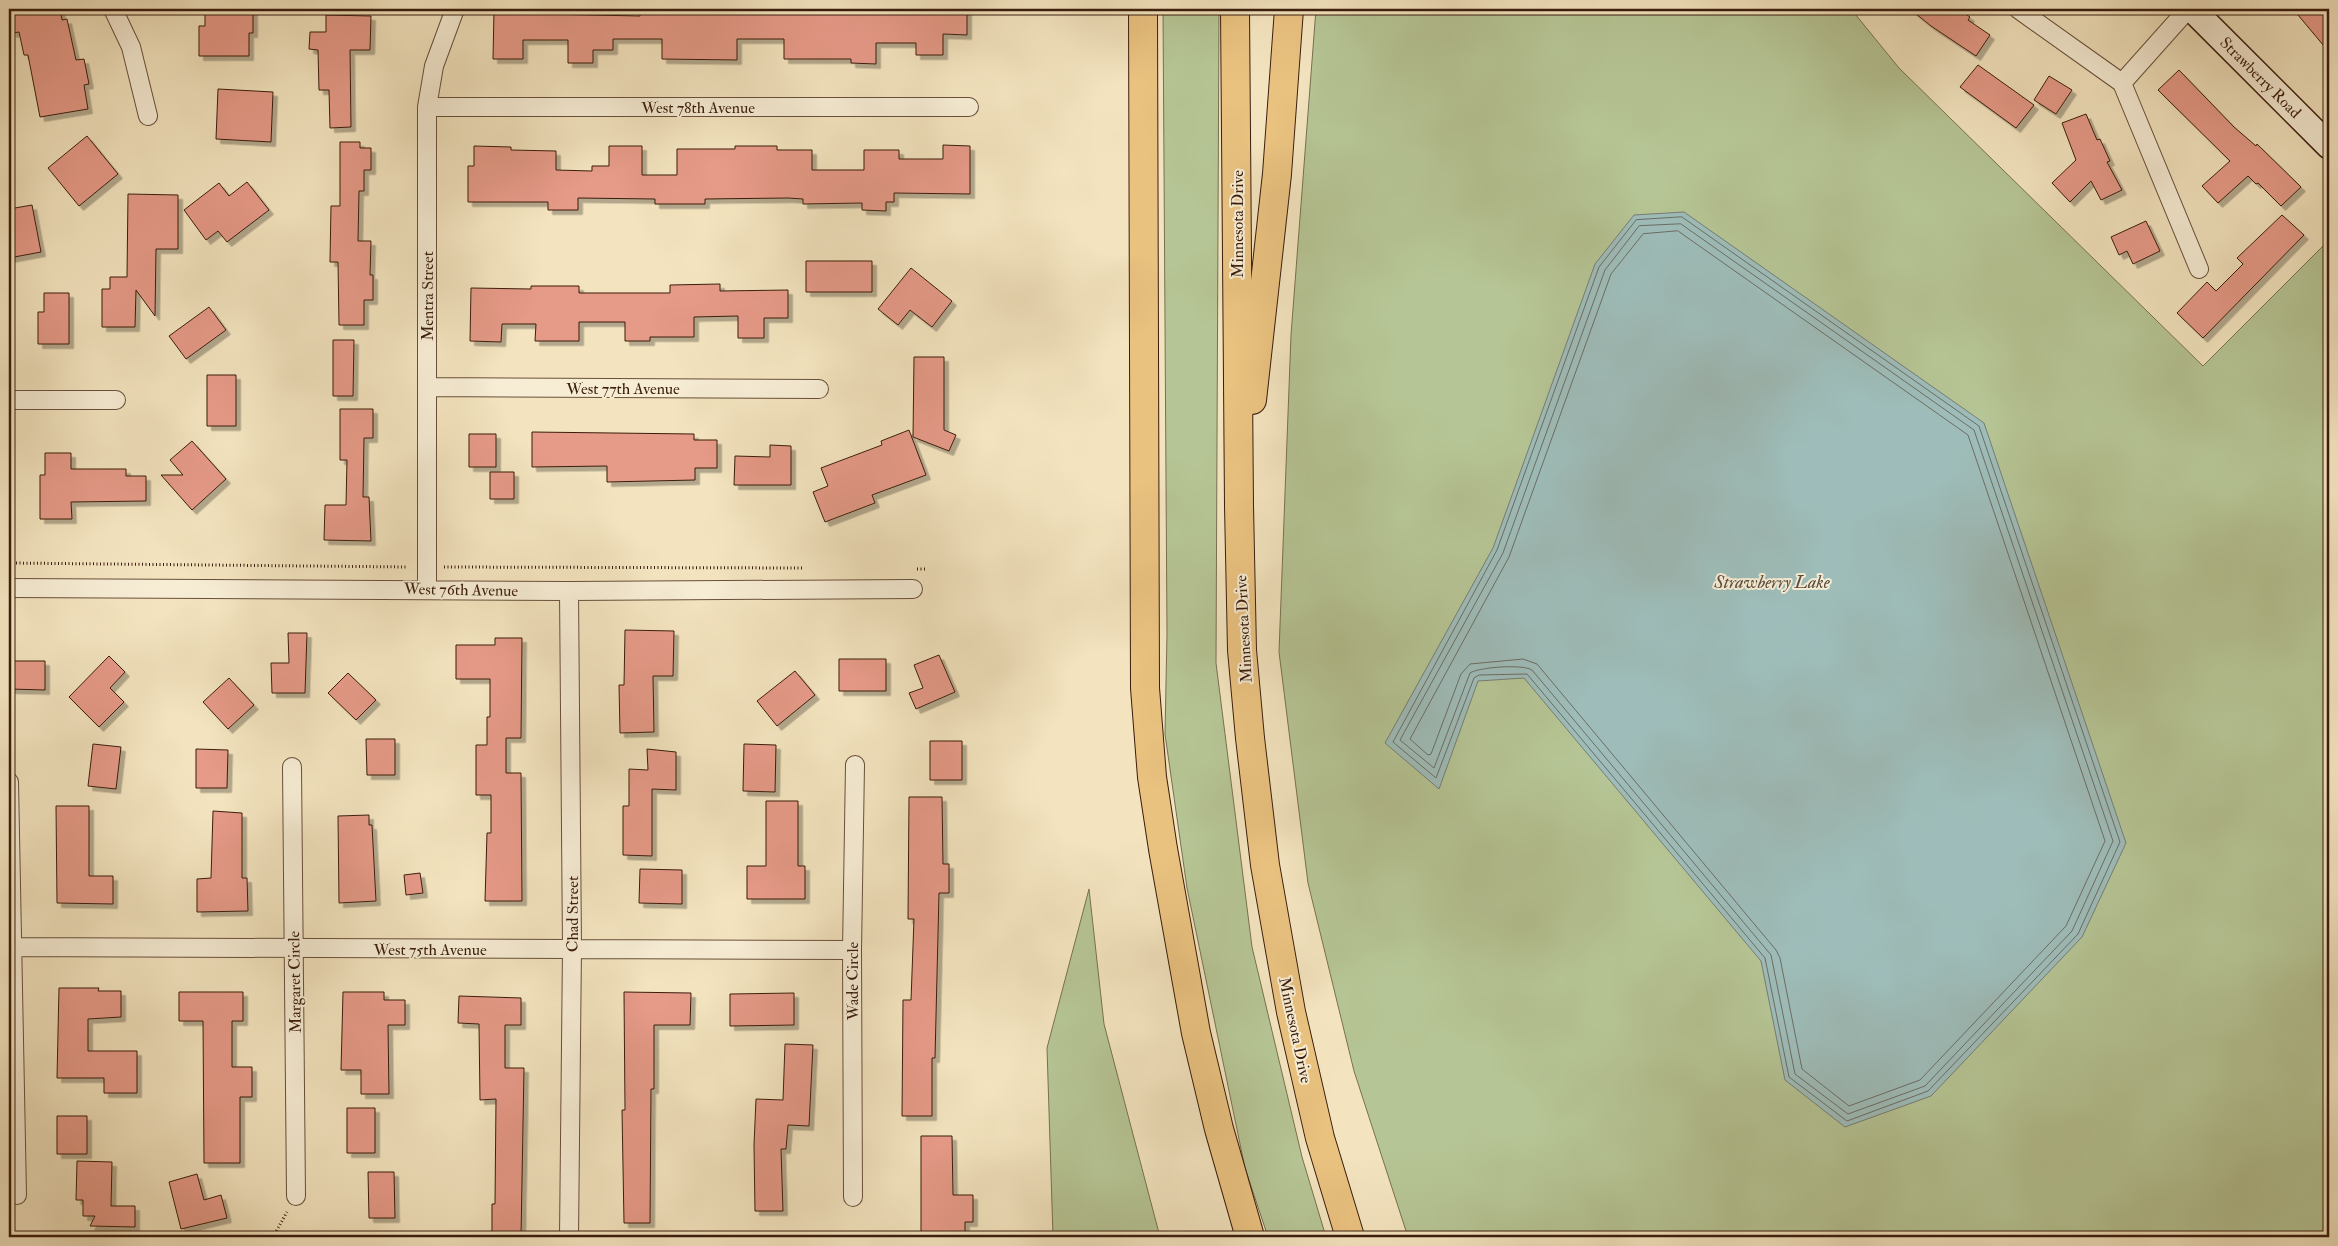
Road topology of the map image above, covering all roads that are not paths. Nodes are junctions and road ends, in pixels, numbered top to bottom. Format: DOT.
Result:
graph roads {
  1 [pos="112,9"];
  2 [pos="455,9"];
  3 [pos="1143,9"];
  4 [pos="1235,9"];
  5 [pos="1289,9"];
  6 [pos="2018,9"];
  7 [pos="2188,9"];
  8 [pos="2192,9"];
  9 [pos="2122,84"];
  10 [pos="427,107"];
  11 [pos="969,107"];
  12 [pos="148,116"];
  13 [pos="2329,146"];
  14 [pos="2199,269"];
  15 [pos="427,387"];
  16 [pos="819,389"];
  17 [pos="9,400"];
  18 [pos="116,400"];
  19 [pos="1238,506"];
  20 [pos="9,588"];
  21 [pos="426,588"];
  22 [pos="912,589"];
  23 [pos="569,591"];
  24 [pos="854,765"];
  25 [pos="292,767"];
  26 [pos="9,782"];
  27 [pos="11,947"];
  28 [pos="572,948"];
  29 [pos="293,949"];
  30 [pos="852,950"];
  31 [pos="17,1196"];
  32 [pos="296,1196"];
  33 [pos="853,1197"];
  34 [pos="569,1237"];
  35 [pos="1250,1237"];
  36 [pos="1350,1237"];
  1 -- 12 [label="street"];
  2 -- 10 [label="street, Mentra Street"];
  3 -- 35 [label="highway"];
  4 -- 19 [label="highway, Minnesota Drive"];
  5 -- 19 [label="highway"];
  6 -- 9 [label="street"];
  7 -- 9 [label="street"];
  8 -- 13 [label="street, Strawberry Road"];
  9 -- 14 [label="street"];
  10 -- 11 [label="street, West 78th Avenue"];
  10 -- 15 [label="street, Mentra Street"];
  15 -- 16 [label="street, West 77th Avenue"];
  15 -- 21 [label="street, Mentra Street"];
  17 -- 18 [label="street"];
  19 -- 36 [label="highway, Minnesota Drive"];
  20 -- 21 [label="street, West 76th Avenue"];
  21 -- 23 [label="street, West 76th Avenue"];
  22 -- 23 [label="street, West 76th Avenue"];
  23 -- 28 [label="street, Chad Street"];
  24 -- 30 [label="street, Wade Circle"];
  25 -- 29 [label="street, Margaret Circle"];
  26 -- 27 [label="street"];
  27 -- 29 [label="street, West 75th Avenue"];
  27 -- 31 [label="street"];
  28 -- 29 [label="street, West 75th Avenue"];
  28 -- 30 [label="street, West 75th Avenue"];
  28 -- 34 [label="street, Chad Street"];
  29 -- 32 [label="street, Margaret Circle"];
  30 -- 33 [label="street, Wade Circle"];
}
